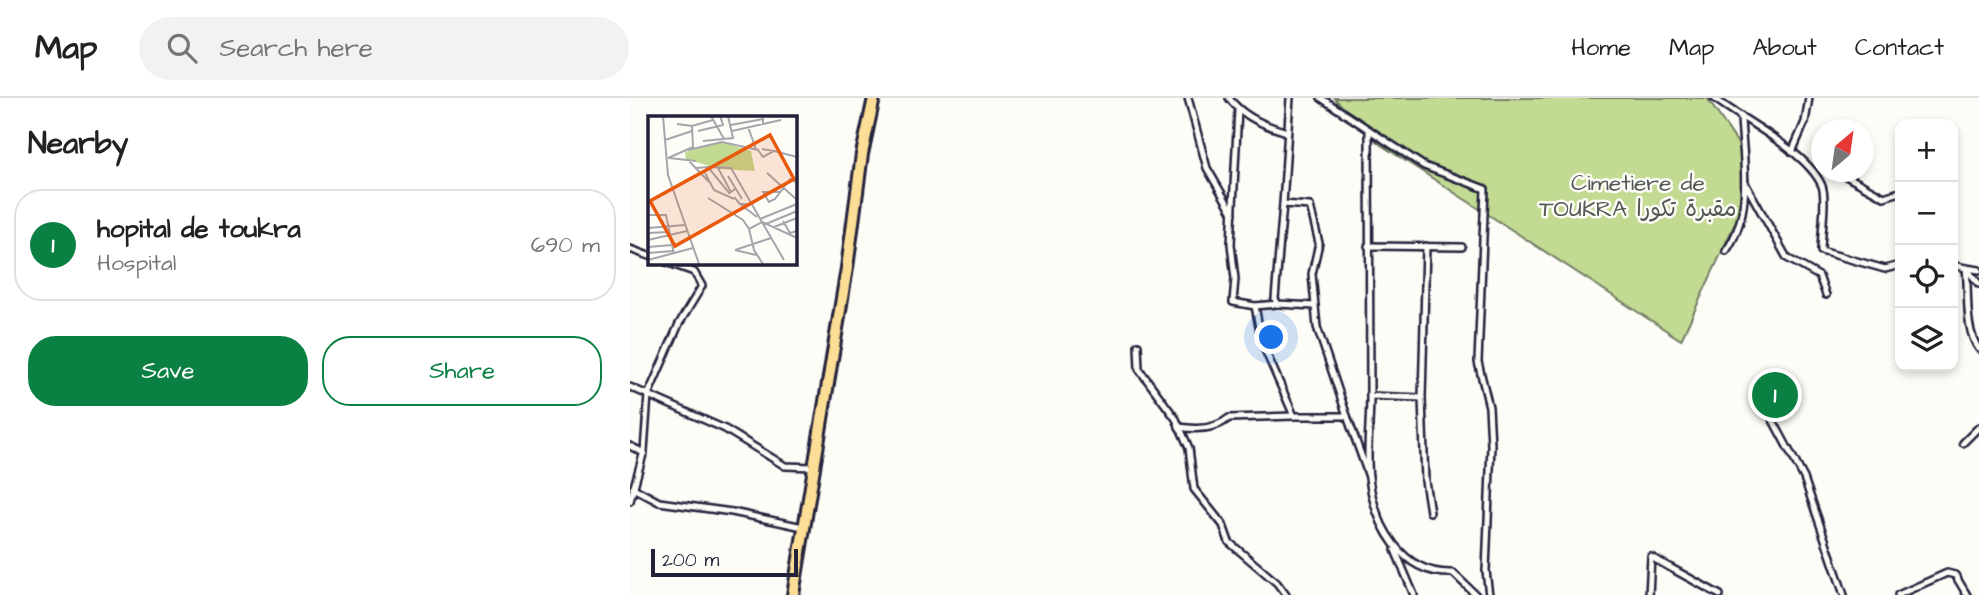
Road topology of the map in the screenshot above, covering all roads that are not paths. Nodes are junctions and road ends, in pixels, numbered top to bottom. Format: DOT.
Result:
graph roads {
  1 [pos="874,98"];
  2 [pos="1188,98"];
  3 [pos="1229,98"];
  4 [pos="1290,98"];
  5 [pos="1321,98"];
  6 [pos="1714,98"];
  7 [pos="1809,98"];
  8 [pos="1238,110"];
  9 [pos="1741,118"];
  10 [pos="1369,131"];
  11 [pos="1287,132"];
  12 [pos="1793,152"];
  13 [pos="1857,182"];
  14 [pos="1745,183"];
  15 [pos="1895,194"];
  16 [pos="1283,204"];
  17 [pos="1233,213"];
  18 [pos="1368,246"];
  19 [pos="1426,246"];
  20 [pos="1462,247"];
  21 [pos="631,250"];
  22 [pos="1727,251"];
  23 [pos="648,256"];
  24 [pos="672,264"];
  25 [pos="1895,266"];
  26 [pos="1958,266"];
  27 [pos="1966,268"];
  28 [pos="1979,270"];
  29 [pos="1979,284"];
  30 [pos="1826,295"];
  31 [pos="1278,304"];
  32 [pos="1255,306"];
  33 [pos="1315,306"];
  34 [pos="1138,345"];
  35 [pos="1979,349"];
  36 [pos="630,387"];
  37 [pos="648,395"];
  38 [pos="1370,396"];
  39 [pos="1422,398"];
  40 [pos="1768,411"];
  41 [pos="1294,416"];
  42 [pos="1347,416"];
  43 [pos="1179,427"];
  44 [pos="1979,427"];
  45 [pos="1963,443"];
  46 [pos="630,446"];
  47 [pos="644,453"];
  48 [pos="814,467"];
  49 [pos="1369,477"];
  50 [pos="632,488"];
  51 [pos="630,501"];
  52 [pos="1430,512"];
  53 [pos="805,528"];
  54 [pos="1393,547"];
  55 [pos="793,595"];
  56 [pos="1286,595"];
  57 [pos="1414,595"];
  58 [pos="1476,595"];
  59 [pos="1489,595"];
  60 [pos="1649,595"];
  61 [pos="1720,595"];
  62 [pos="1844,595"];
  63 [pos="1898,595"];
  64 [pos="1967,595"];
  1 -- 48 [label="highway"];
  2 -- 17 [label="street"];
  3 -- 8 [label="street"];
  4 -- 11 [label="street"];
  5 -- 10 [label="street"];
  6 -- 9 [label="street"];
  7 -- 12 [label="street"];
  8 -- 11 [label="street"];
  8 -- 17 [label="street"];
  9 -- 12 [label="street"];
  9 -- 14 [label="street"];
  10 -- 18 [label="street"];
  10 -- 59 [label="street"];
  11 -- 16 [label="street"];
  12 -- 25 [label="street"];
  13 -- 15 [label="street"];
  14 -- 22 [label="street"];
  14 -- 30 [label="street"];
  16 -- 31 [label="street"];
  16 -- 33 [label="street"];
  17 -- 32 [label="street"];
  18 -- 19 [label="street"];
  18 -- 38 [label="street"];
  19 -- 20 [label="street"];
  19 -- 39 [label="street"];
  21 -- 23 [label="street"];
  24 -- 37 [label="street"];
  26 -- 27 [label="street"];
  27 -- 28 [label="street"];
  27 -- 29 [label="street"];
  27 -- 35 [label="street"];
  31 -- 32 [label="street"];
  31 -- 33 [label="street"];
  32 -- 41 [label="street"];
  33 -- 42 [label="street"];
  34 -- 43 [label="street"];
  36 -- 37 [label="street"];
  37 -- 47 [label="street"];
  37 -- 48 [label="street"];
  38 -- 39 [label="street"];
  38 -- 49 [label="street"];
  39 -- 52 [label="street"];
  40 -- 62 [label="street"];
  41 -- 42 [label="street"];
  41 -- 43 [label="street"];
  42 -- 49 [label="street"];
  43 -- 56 [label="street"];
  44 -- 45 [label="street"];
  46 -- 47 [label="street"];
  47 -- 50 [label="street"];
  48 -- 53 [label="highway"];
  49 -- 54 [label="street"];
  50 -- 51 [label="street"];
  50 -- 53 [label="street"];
  53 -- 55 [label="highway"];
  54 -- 57 [label="street"];
  54 -- 58 [label="street"];
  60 -- 61 [label="street"];
  63 -- 64 [label="street"];
}
